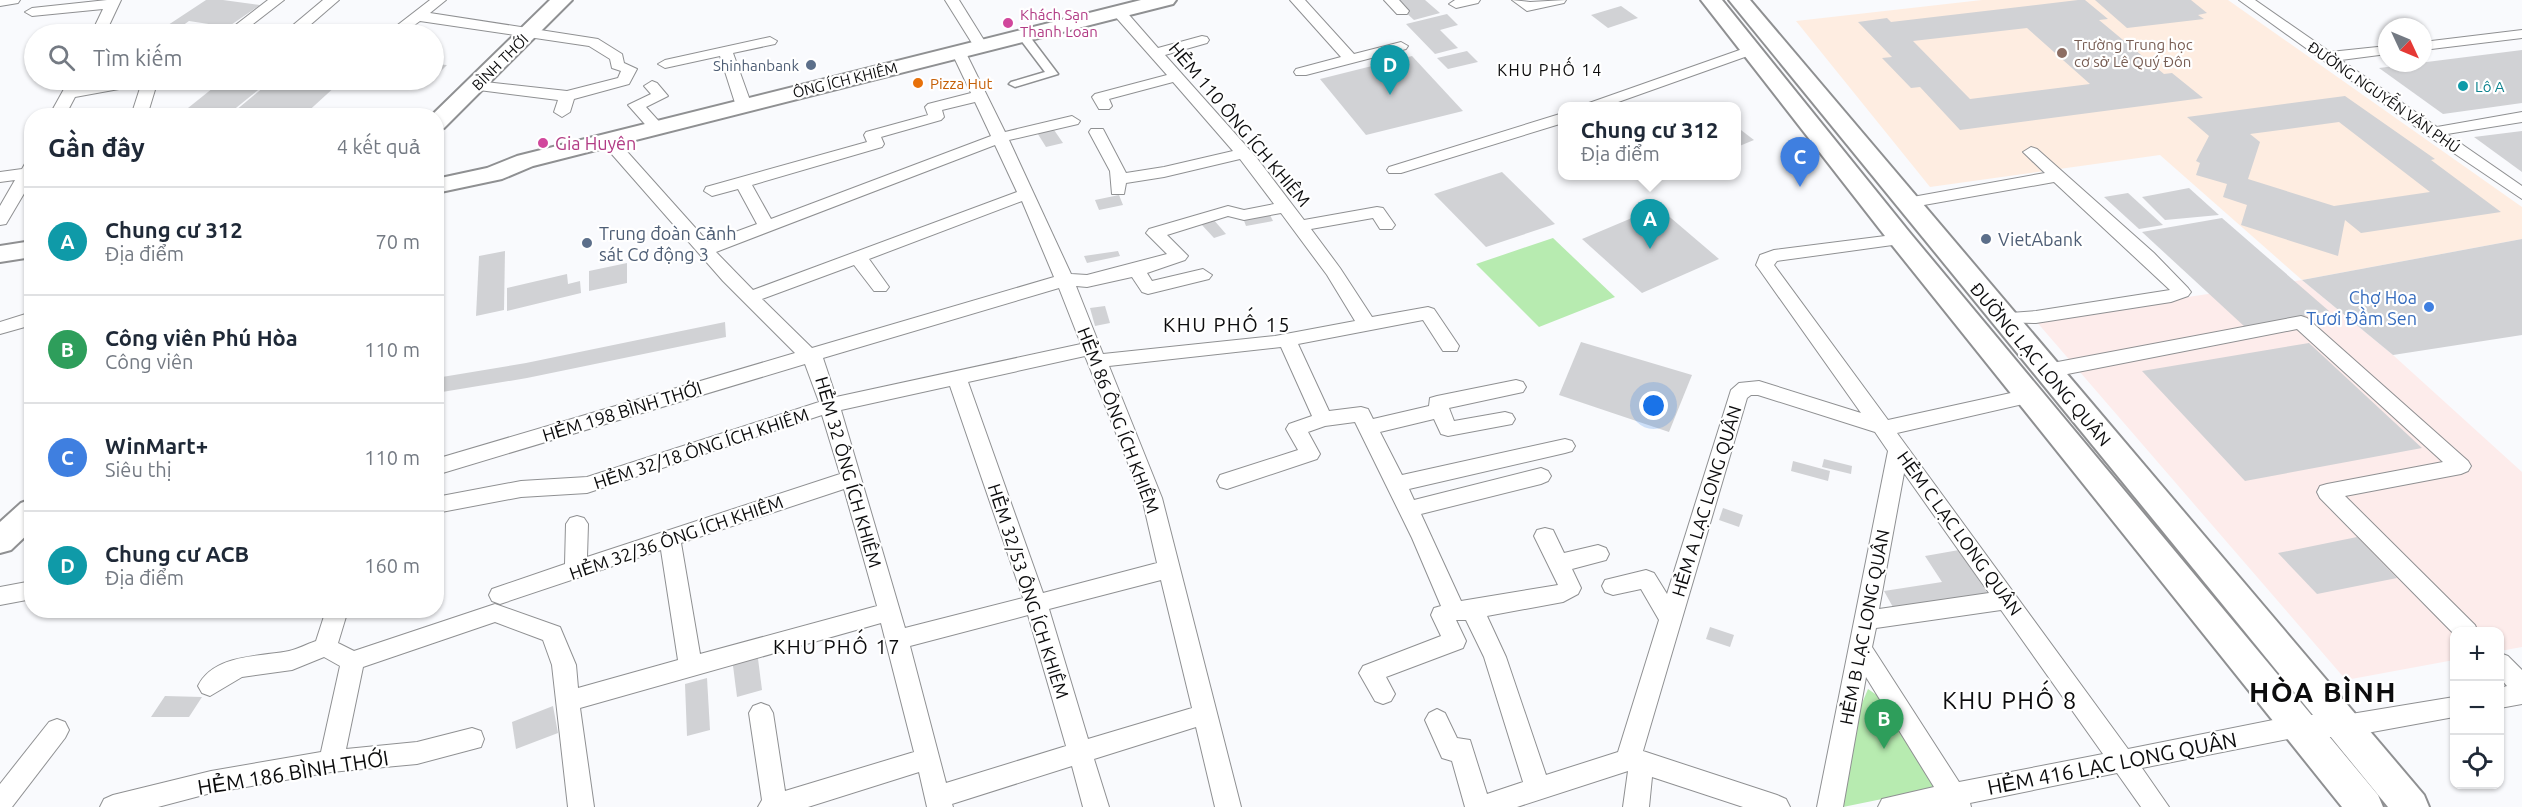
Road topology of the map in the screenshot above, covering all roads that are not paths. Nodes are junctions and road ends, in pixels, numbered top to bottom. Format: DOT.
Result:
graph roads {
  1 [pos="13,0"];
  2 [pos="274,0"];
  3 [pos="332,0"];
  4 [pos="439,0"];
  5 [pos="562,0"];
  6 [pos="952,0"];
  7 [pos="1166,0"];
  8 [pos="1297,0"];
  9 [pos="1391,0"];
  10 [pos="1473,0"];
  11 [pos="1519,0"];
  12 [pos="1559,0"];
  13 [pos="1712,0"];
  14 [pos="1739,0"];
  15 [pos="2246,0"];
  16 [pos="0,2"];
  17 [pos="113,2"];
  18 [pos="1456,4"];
  19 [pos="1118,11"];
  20 [pos="1402,11"];
  21 [pos="32,12"];
  22 [pos="417,16"];
  23 [pos="103,24"];
  24 [pos="244,24"];
  25 [pos="302,24"];
  26 [pos="406,24"];
  27 [pos="1191,28"];
  28 [pos="531,30"];
  29 [pos="2522,34"];
  30 [pos="1023,35"];
  31 [pos="770,41"];
  32 [pos="980,45"];
  33 [pos="2432,45"];
  34 [pos="1401,46"];
  35 [pos="1751,50"];
  36 [pos="725,51"];
  37 [pos="958,51"];
  38 [pos="2378,51"];
  39 [pos="1155,53"];
  40 [pos="2327,57"];
  41 [pos="1350,58"];
  42 [pos="665,64"];
  43 [pos="1301,72"];
  44 [pos="1176,77"];
  45 [pos="1015,84"];
  46 [pos="476,86"];
  47 [pos="652,86"];
  48 [pos="71,90"];
  49 [pos="147,90"];
  50 [pos="567,96"];
  51 [pos="979,96"];
  52 [pos="1605,102"];
  53 [pos="744,106"];
  54 [pos="1104,106"];
  55 [pos="61,108"];
  56 [pos="141,108"];
  57 [pos="562,112"];
  58 [pos="444,116"];
  59 [pos="2522,117"];
  60 [pos="1558,119"];
  61 [pos="1072,121"];
  62 [pos="657,128"];
  63 [pos="1097,132"];
  64 [pos="2433,132"];
  65 [pos="999,138"];
  66 [pos="608,141"];
  67 [pos="2031,152"];
  68 [pos="1243,153"];
  69 [pos="525,161"];
  70 [pos="444,167"];
  71 [pos="24,170"];
  72 [pos="1395,170"];
  73 [pos="2058,176"];
  74 [pos="0,177"];
  75 [pos="24,178"];
  76 [pos="743,183"];
  77 [pos="444,184"];
  78 [pos="712,191"];
  79 [pos="1026,194"];
  80 [pos="2522,194"];
  81 [pos="1907,203"];
  82 [pos="1285,207"];
  83 [pos="0,220"];
  84 [pos="1386,225"];
  85 [pos="1299,226"];
  86 [pos="767,227"];
  87 [pos="1901,239"];
  88 [pos="706,249"];
  89 [pos="24,250"];
  90 [pos="0,254"];
  91 [pos="858,257"];
  92 [pos="1136,270"];
  93 [pos="1203,275"];
  94 [pos="1064,280"];
  95 [pos="880,287"];
  96 [pos="751,297"];
  97 [pos="2003,318"];
  98 [pos="24,320"];
  99 [pos="1367,325"];
  100 [pos="0,328"];
  101 [pos="1287,340"];
  102 [pos="1450,346"];
  103 [pos="808,354"];
  104 [pos="1094,355"];
  105 [pos="2047,371"];
  106 [pos="957,378"];
  107 [pos="1516,387"];
  108 [pos="2030,396"];
  109 [pos="831,405"];
  110 [pos="1440,411"];
  111 [pos="1323,419"];
  112 [pos="1505,419"];
  113 [pos="1368,427"];
  114 [pos="1885,428"];
  115 [pos="1565,446"];
  116 [pos="1899,447"];
  117 [pos="444,465"];
  118 [pos="1541,476"];
  119 [pos="852,478"];
  120 [pos="1227,481"];
  121 [pos="1396,484"];
  122 [pos="444,502"];
  123 [pos="1409,509"];
  124 [pos="24,518"];
  125 [pos="577,524"];
  126 [pos="1545,536"];
  127 [pos="670,539"];
  128 [pos="0,541"];
  129 [pos="1598,554"];
  130 [pos="1558,563"];
  131 [pos="1169,569"];
  132 [pos="576,570"];
  133 [pos="1613,586"];
  134 [pos="24,592"];
  135 [pos="0,596"];
  136 [pos="2008,600"];
  137 [pos="498,604"];
  138 [pos="1036,604"];
  139 [pos="1463,611"];
  140 [pos="889,612"];
  141 [pos="334,618"];
  142 [pos="1671,620"];
  143 [pos="1866,620"];
  144 [pos="2462,627"];
  145 [pos="897,640"];
  146 [pos="325,647"];
  147 [pos="1860,647"];
  148 [pos="353,661"];
  149 [pos="691,667"];
  150 [pos="2504,668"];
  151 [pos="210,686"];
  152 [pos="2522,686"];
  153 [pos="1383,694"];
  154 [pos="2522,694"];
  155 [pos="2504,697"];
  156 [pos="568,701"];
  157 [pos="2450,708"];
  158 [pos="761,713"];
  159 [pos="1205,714"];
  160 [pos="1437,720"];
  161 [pos="2298,726"];
  162 [pos="2345,726"];
  163 [pos="57,729"];
  164 [pos="472,739"];
  165 [pos="1079,753"];
  166 [pos="927,758"];
  167 [pos="2122,759"];
  168 [pos="331,761"];
  169 [pos="1635,761"];
  170 [pos="1533,796"];
  171 [pos="811,801"];
  172 [pos="1956,801"];
  173 [pos="938,802"];
  174 [pos="0,803"];
  175 [pos="773,806"];
  176 [pos="113,807"];
  177 [pos="581,807"];
  178 [pos="1095,807"];
  179 [pos="1228,807"];
  180 [pos="1480,807"];
  181 [pos="1636,807"];
  182 [pos="1778,807"];
  183 [pos="1830,807"];
  184 [pos="1891,807"];
  185 [pos="2156,807"];
  186 [pos="2364,807"];
  187 [pos="2411,807"];
  1 -- 16 [label="street"];
  2 -- 24 [label="street"];
  3 -- 25 [label="street"];
  4 -- 22 [label="street"];
  5 -- 28 [label="main road, BÌNH THỚI"];
  6 -- 32 [label="street"];
  7 -- 19 [label="main road, ÔNG ÍCH KHIÊM"];
  8 -- 41 [label="street"];
  9 -- 20 [label="street"];
  10 -- 18 [label="street"];
  11 -- 12 [label="street"];
  13 -- 35 [label="main road, ĐƯỜNG LẠC LONG QUÂN"];
  14 -- 81 [label="main road, ĐƯỜNG LẠC LONG QUÂN"];
  15 -- 40 [label="street, ĐƯỜNG NGUYỄN VĂN PHÚ"];
  17 -- 21 [label="street"];
  17 -- 23 [label="street"];
  19 -- 30 [label="main road, ÔNG ÍCH KHIÊM"];
  19 -- 39 [label="street, HẺM 110 ÔNG ÍCH KHIÊM"];
  22 -- 26 [label="street"];
  22 -- 28 [label="street"];
  27 -- 39 [label="street"];
  28 -- 46 [label="main road, BÌNH THỚI"];
  28 -- 50 [label="street"];
  29 -- 33 [label="street"];
  30 -- 32 [label="main road, ÔNG ÍCH KHIÊM"];
  30 -- 45 [label="street"];
  31 -- 36 [label="street"];
  32 -- 37 [label="main road, ÔNG ÍCH KHIÊM"];
  34 -- 41 [label="street"];
  35 -- 52 [label="street"];
  35 -- 87 [label="main road, ĐƯỜNG LẠC LONG QUÂN"];
  36 -- 42 [label="street"];
  36 -- 53 [label="street"];
  37 -- 51 [label="street, HẺM 86 ÔNG ÍCH KHIÊM"];
  37 -- 53 [label="main road, ÔNG ÍCH KHIÊM"];
  38 -- 40 [label="street"];
  39 -- 44 [label="street, HẺM 110 ÔNG ÍCH KHIÊM"];
  40 -- 64 [label="street, ĐƯỜNG NGUYỄN VĂN PHÚ"];
  41 -- 43 [label="street"];
  44 -- 54 [label="street"];
  44 -- 68 [label="street, HẺM 110 ÔNG ÍCH KHIÊM"];
  46 -- 50 [label="street"];
  46 -- 58 [label="main road, BÌNH THỚI"];
  47 -- 62 [label="street"];
  48 -- 55 [label="street"];
  49 -- 56 [label="street"];
  50 -- 57 [label="street"];
  51 -- 65 [label="street, HẺM 86 ÔNG ÍCH KHIÊM"];
  51 -- 76 [label="street"];
  53 -- 62 [label="main road, ÔNG ÍCH KHIÊM"];
  59 -- 64 [label="street"];
  60 -- 72 [label="street"];
  61 -- 65 [label="street"];
  62 -- 66 [label="main road, ÔNG ÍCH KHIÊM"];
  63 -- 68 [label="street"];
  64 -- 80 [label="street, ĐƯỜNG NGUYỄN VĂN PHÚ"];
  65 -- 79 [label="street, HẺM 86 ÔNG ÍCH KHIÊM"];
  65 -- 86 [label="street"];
  66 -- 69 [label="main road, ÔNG ÍCH KHIÊM"];
  66 -- 88 [label="street, HẺM 32 ÔNG ÍCH KHIÊM"];
  67 -- 73 [label="street"];
  68 -- 82 [label="street, HẺM 110 ÔNG ÍCH KHIÊM"];
  69 -- 70 [label="main road, ÔNG ÍCH KHIÊM"];
  69 -- 77 [label="main road, ÔNG ÍCH KHIÊM"];
  71 -- 74 [label="street"];
  73 -- 81 [label="street"];
  73 -- 97 [label="street"];
  75 -- 83 [label="street"];
  76 -- 78 [label="street"];
  76 -- 86 [label="street"];
  79 -- 91 [label="street"];
  79 -- 94 [label="street, HẺM 86 ÔNG ÍCH KHIÊM"];
  81 -- 97 [label="main road, ĐƯỜNG LẠC LONG QUÂN"];
  82 -- 85 [label="street, HẺM 110 ÔNG ÍCH KHIÊM"];
  82 -- 92 [label="street, HẺM 198 BÌNH THỚI"];
  84 -- 85 [label="street"];
  85 -- 99 [label="street, HẺM 110 ÔNG ÍCH KHIÊM"];
  86 -- 88 [label="street"];
  87 -- 108 [label="main road, ĐƯỜNG LẠC LONG QUÂN"];
  87 -- 114 [label="street, HẺM C LẠC LONG QUÂN"];
  88 -- 96 [label="street, HẺM 32 ÔNG ÍCH KHIÊM"];
  89 -- 90 [label="main road"];
  91 -- 95 [label="street"];
  91 -- 96 [label="street"];
  92 -- 93 [label="street"];
  92 -- 94 [label="street, HẺM 198 BÌNH THỚI"];
  94 -- 103 [label="street, HẺM 198 BÌNH THỚI"];
  94 -- 104 [label="street, HẺM 86 ÔNG ÍCH KHIÊM"];
  96 -- 103 [label="street, HẺM 32 ÔNG ÍCH KHIÊM"];
  97 -- 105 [label="main road, ĐƯỜNG LẠC LONG QUÂN"];
  98 -- 100 [label="street"];
  99 -- 101 [label="street"];
  99 -- 102 [label="street"];
  101 -- 104 [label="street"];
  101 -- 111 [label="street"];
  103 -- 109 [label="street, HẺM 32 ÔNG ÍCH KHIÊM"];
  103 -- 117 [label="street, HẺM 198 BÌNH THỚI"];
  104 -- 106 [label="street"];
  104 -- 131 [label="street, HẺM 86 ÔNG ÍCH KHIÊM"];
  105 -- 144 [label="street"];
  105 -- 162 [label="main road, ĐƯỜNG LẠC LONG QUÂN"];
  106 -- 109 [label="street"];
  106 -- 138 [label="street, HẺM 32/53 ÔNG ÍCH KHIÊM"];
  107 -- 110 [label="street"];
  108 -- 114 [label="street"];
  108 -- 161 [label="main road, ĐƯỜNG LẠC LONG QUÂN"];
  109 -- 119 [label="street, HẺM 32 ÔNG ÍCH KHIÊM"];
  109 -- 122 [label="street, HẺM 32/18 ÔNG ÍCH KHIÊM"];
  110 -- 112 [label="street"];
  110 -- 113 [label="street"];
  111 -- 113 [label="street"];
  111 -- 120 [label="street"];
  113 -- 121 [label="street"];
  114 -- 116 [label="street, HẺM C LẠC LONG QUÂN"];
  114 -- 142 [label="street, HẺM A LẠC LONG QUÂN"];
  115 -- 121 [label="street"];
  116 -- 136 [label="street, HẺM C LẠC LONG QUÂN"];
  116 -- 143 [label="street, HẺM B LẠC LONG QUÂN"];
  118 -- 123 [label="street"];
  119 -- 127 [label="street, HẺM 32/36 ÔNG ÍCH KHIÊM"];
  119 -- 140 [label="street, HẺM 32 ÔNG ÍCH KHIÊM"];
  121 -- 123 [label="street"];
  123 -- 139 [label="street"];
  124 -- 128 [label="main road"];
  125 -- 132 [label="street"];
  126 -- 130 [label="street"];
  127 -- 132 [label="street, HẺM 32/36 ÔNG ÍCH KHIÊM"];
  127 -- 149 [label="street"];
  129 -- 130 [label="street"];
  130 -- 139 [label="street"];
  131 -- 138 [label="street"];
  131 -- 159 [label="street, HẺM 86 ÔNG ÍCH KHIÊM"];
  132 -- 137 [label="street, HẺM 32/36 ÔNG ÍCH KHIÊM"];
  133 -- 142 [label="street"];
  134 -- 135 [label="street"];
  136 -- 143 [label="street"];
  136 -- 167 [label="street, HẺM C LẠC LONG QUÂN"];
  137 -- 148 [label="street, HẺM 32/36 ÔNG ÍCH KHIÊM"];
  137 -- 156 [label="street"];
  138 -- 145 [label="street"];
  138 -- 165 [label="street, HẺM 32/53 ÔNG ÍCH KHIÊM"];
  139 -- 153 [label="street"];
  139 -- 170 [label="street"];
  140 -- 145 [label="street, HẺM 32 ÔNG ÍCH KHIÊM"];
  140 -- 149 [label="street"];
  141 -- 146 [label="street"];
  142 -- 169 [label="street, HẺM A LẠC LONG QUÂN"];
  143 -- 147 [label="street, HẺM B LẠC LONG QUÂN"];
  145 -- 166 [label="street, HẺM 32 ÔNG ÍCH KHIÊM"];
  146 -- 148 [label="street"];
  146 -- 151 [label="street"];
  147 -- 172 [label="street"];
  147 -- 183 [label="street, HẺM B LẠC LONG QUÂN"];
  148 -- 168 [label="street"];
  149 -- 156 [label="street"];
  150 -- 152 [label="street"];
  154 -- 155 [label="street"];
  156 -- 177 [label="street"];
  157 -- 162 [label="street, HẺM 416 LẠC LONG QUÂN"];
  158 -- 175 [label="street"];
  159 -- 165 [label="street"];
  159 -- 179 [label="street, HẺM 86 ÔNG ÍCH KHIÊM"];
  160 -- 180 [label="street"];
  161 -- 162 [label="street, HẺM 416 LẠC LONG QUÂN"];
  161 -- 167 [label="street, HẺM 416 LẠC LONG QUÂN"];
  161 -- 186 [label="main road, ĐƯỜNG LẠC LONG QUÂN"];
  162 -- 187 [label="main road, ĐƯỜNG LẠC LONG QUÂN"];
  163 -- 174 [label="street"];
  164 -- 168 [label="street, HẺM 186 BÌNH THỚI"];
  165 -- 173 [label="street"];
  165 -- 178 [label="street, HẺM 32/53 ÔNG ÍCH KHIÊM"];
  166 -- 171 [label="street"];
  166 -- 173 [label="street, HẺM 32 ÔNG ÍCH KHIÊM"];
  167 -- 172 [label="street, HẺM 416 LẠC LONG QUÂN"];
  167 -- 185 [label="street, HẺM C LẠC LONG QUÂN"];
  168 -- 176 [label="street, HẺM 186 BÌNH THỚI"];
  169 -- 170 [label="street"];
  169 -- 181 [label="street, HẺM A LẠC LONG QUÂN"];
  169 -- 182 [label="street"];
  170 -- 180 [label="street"];
  171 -- 175 [label="street"];
  172 -- 184 [label="street, HẺM 416 LẠC LONG QUÂN"];
}
